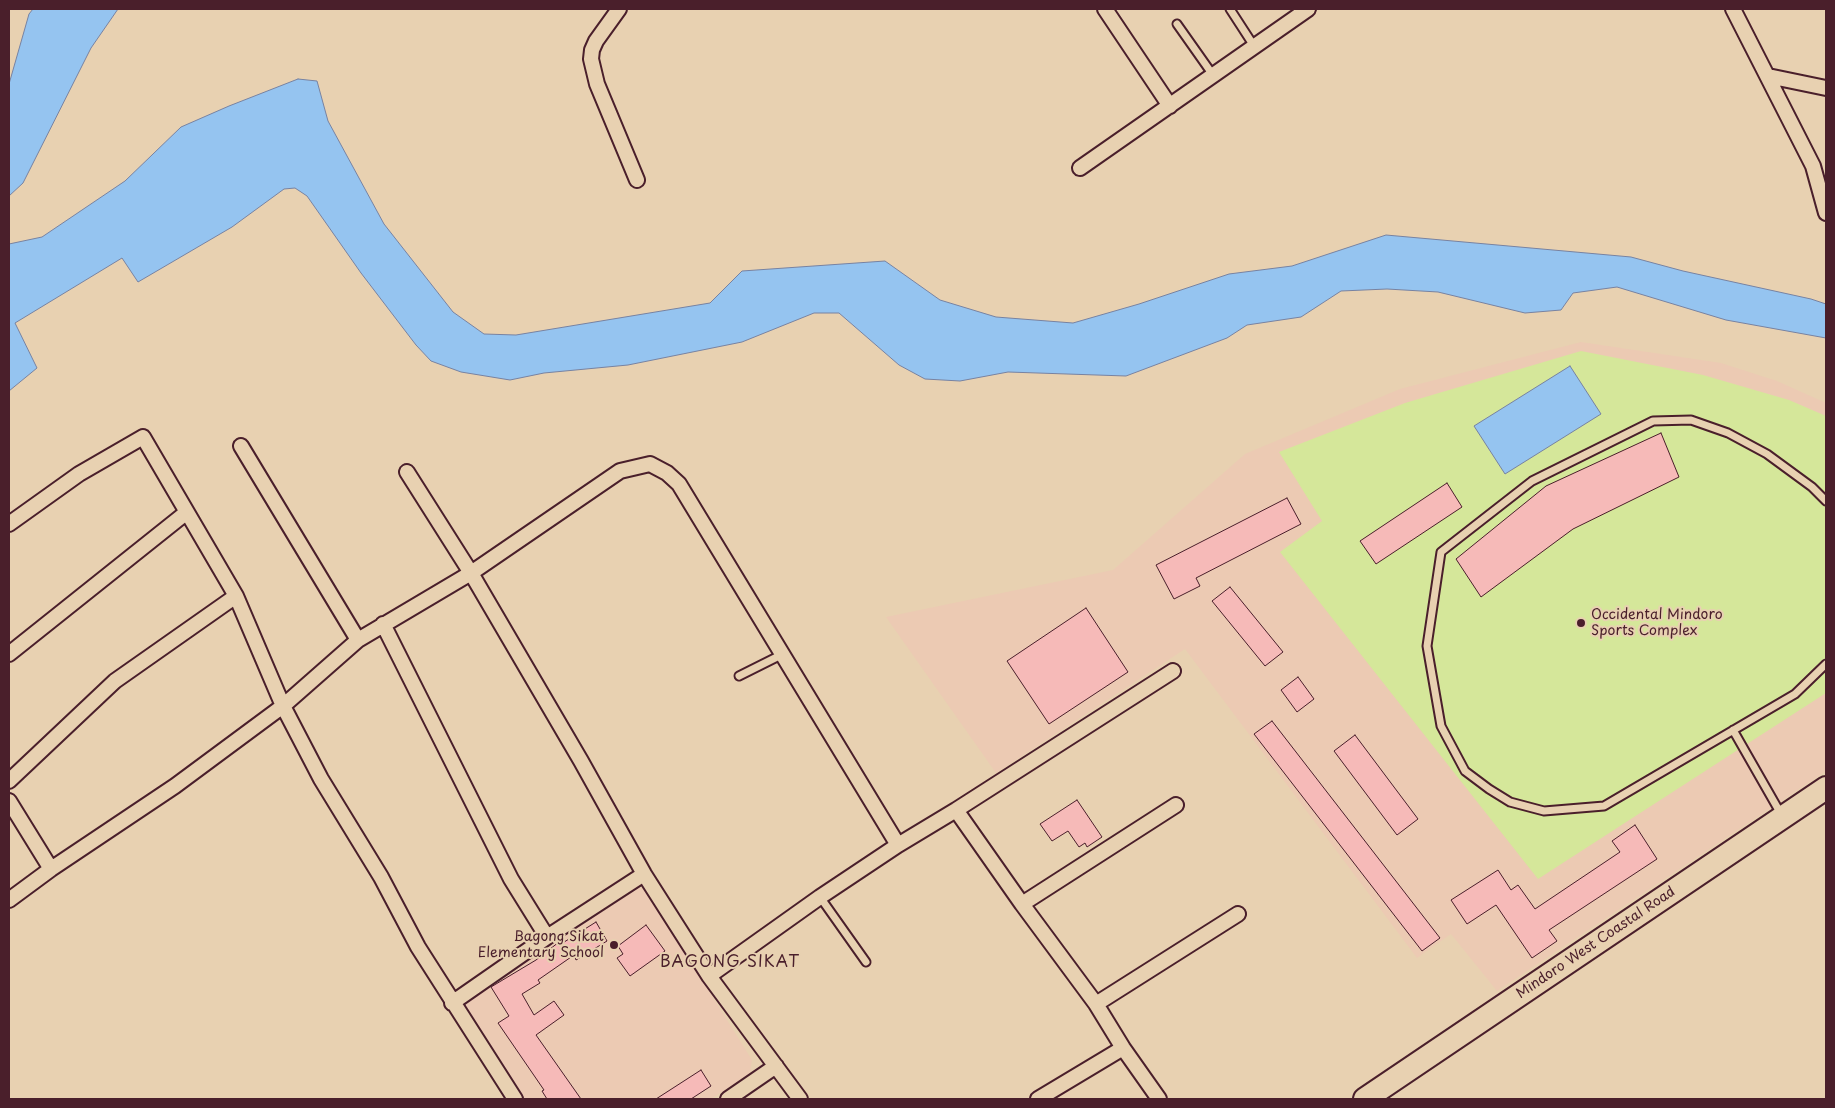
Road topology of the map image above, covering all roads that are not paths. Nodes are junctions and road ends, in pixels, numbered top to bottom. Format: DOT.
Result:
graph roads {
  1 [pos="619,9"];
  2 [pos="1105,9"];
  3 [pos="1230,9"];
  4 [pos="1308,9"];
  5 [pos="1733,9"];
  6 [pos="1177,24"];
  7 [pos="1254,46"];
  8 [pos="1212,76"];
  9 [pos="1768,76"];
  10 [pos="1826,88"];
  11 [pos="1170,106"];
  12 [pos="1080,168"];
  13 [pos="1820,168"];
  14 [pos="637,180"];
  15 [pos="1826,213"];
  16 [pos="241,446"];
  17 [pos="407,472"];
  18 [pos="1826,501"];
  19 [pos="187,512"];
  20 [pos="9,524"];
  21 [pos="471,573"];
  22 [pos="236,596"];
  23 [pos="383,624"];
  24 [pos="358,640"];
  25 [pos="9,654"];
  26 [pos="783,654"];
  27 [pos="1826,664"];
  28 [pos="1173,672"];
  29 [pos="739,676"];
  30 [pos="283,706"];
  31 [pos="1733,730"];
  32 [pos="9,781"];
  33 [pos="1826,788"];
  34 [pos="9,801"];
  35 [pos="1176,805"];
  36 [pos="956,810"];
  37 [pos="1782,816"];
  38 [pos="898,845"];
  39 [pos="51,869"];
  40 [pos="644,874"];
  41 [pos="820,897"];
  42 [pos="9,900"];
  43 [pos="1022,904"];
  44 [pos="1238,914"];
  45 [pos="546,937"];
  46 [pos="866,962"];
  47 [pos="709,976"];
  48 [pos="452,1003"];
  49 [pos="1096,1004"];
  50 [pos="1123,1048"];
  51 [pos="776,1066"];
  52 [pos="514,1099"];
  53 [pos="728,1099"];
  54 [pos="800,1099"];
  55 [pos="1038,1099"];
  56 [pos="1159,1099"];
  57 [pos="1366,1099"];
  1 -- 14 [label="street"];
  2 -- 11 [label="street"];
  3 -- 7 [label="lane"];
  4 -- 7 [label="street"];
  5 -- 9 [label="street"];
  6 -- 8 [label="lane"];
  7 -- 8 [label="street"];
  8 -- 11 [label="street"];
  9 -- 10 [label="street"];
  9 -- 13 [label="street"];
  11 -- 12 [label="street"];
  13 -- 15 [label="street"];
  16 -- 24 [label="street"];
  17 -- 21 [label="street"];
  18 -- 31 [label="lane"];
  19 -- 20 [label="street"];
  19 -- 22 [label="street"];
  19 -- 25 [label="street"];
  21 -- 23 [label="street"];
  21 -- 26 [label="street"];
  21 -- 40 [label="street"];
  22 -- 30 [label="street"];
  22 -- 32 [label="street"];
  23 -- 24 [label="street"];
  23 -- 45 [label="street"];
  24 -- 30 [label="street"];
  26 -- 29 [label="lane"];
  26 -- 38 [label="street"];
  27 -- 31 [label="lane"];
  28 -- 36 [label="street"];
  30 -- 39 [label="street"];
  30 -- 48 [label="street"];
  31 -- 37 [label="lane"];
  33 -- 37 [label="main road, Mindoro West Coastal Road"];
  34 -- 39 [label="street"];
  35 -- 43 [label="street"];
  36 -- 38 [label="street"];
  36 -- 43 [label="street"];
  37 -- 57 [label="main road, Mindoro West Coastal Road"];
  38 -- 41 [label="street"];
  39 -- 42 [label="street"];
  40 -- 45 [label="street"];
  40 -- 47 [label="street"];
  41 -- 46 [label="lane"];
  41 -- 47 [label="street"];
  43 -- 49 [label="street"];
  44 -- 49 [label="street"];
  45 -- 48 [label="street"];
  47 -- 51 [label="street"];
  48 -- 52 [label="street"];
  49 -- 50 [label="street"];
  50 -- 55 [label="street"];
  50 -- 56 [label="street"];
  51 -- 53 [label="street"];
  51 -- 54 [label="street"];
}
